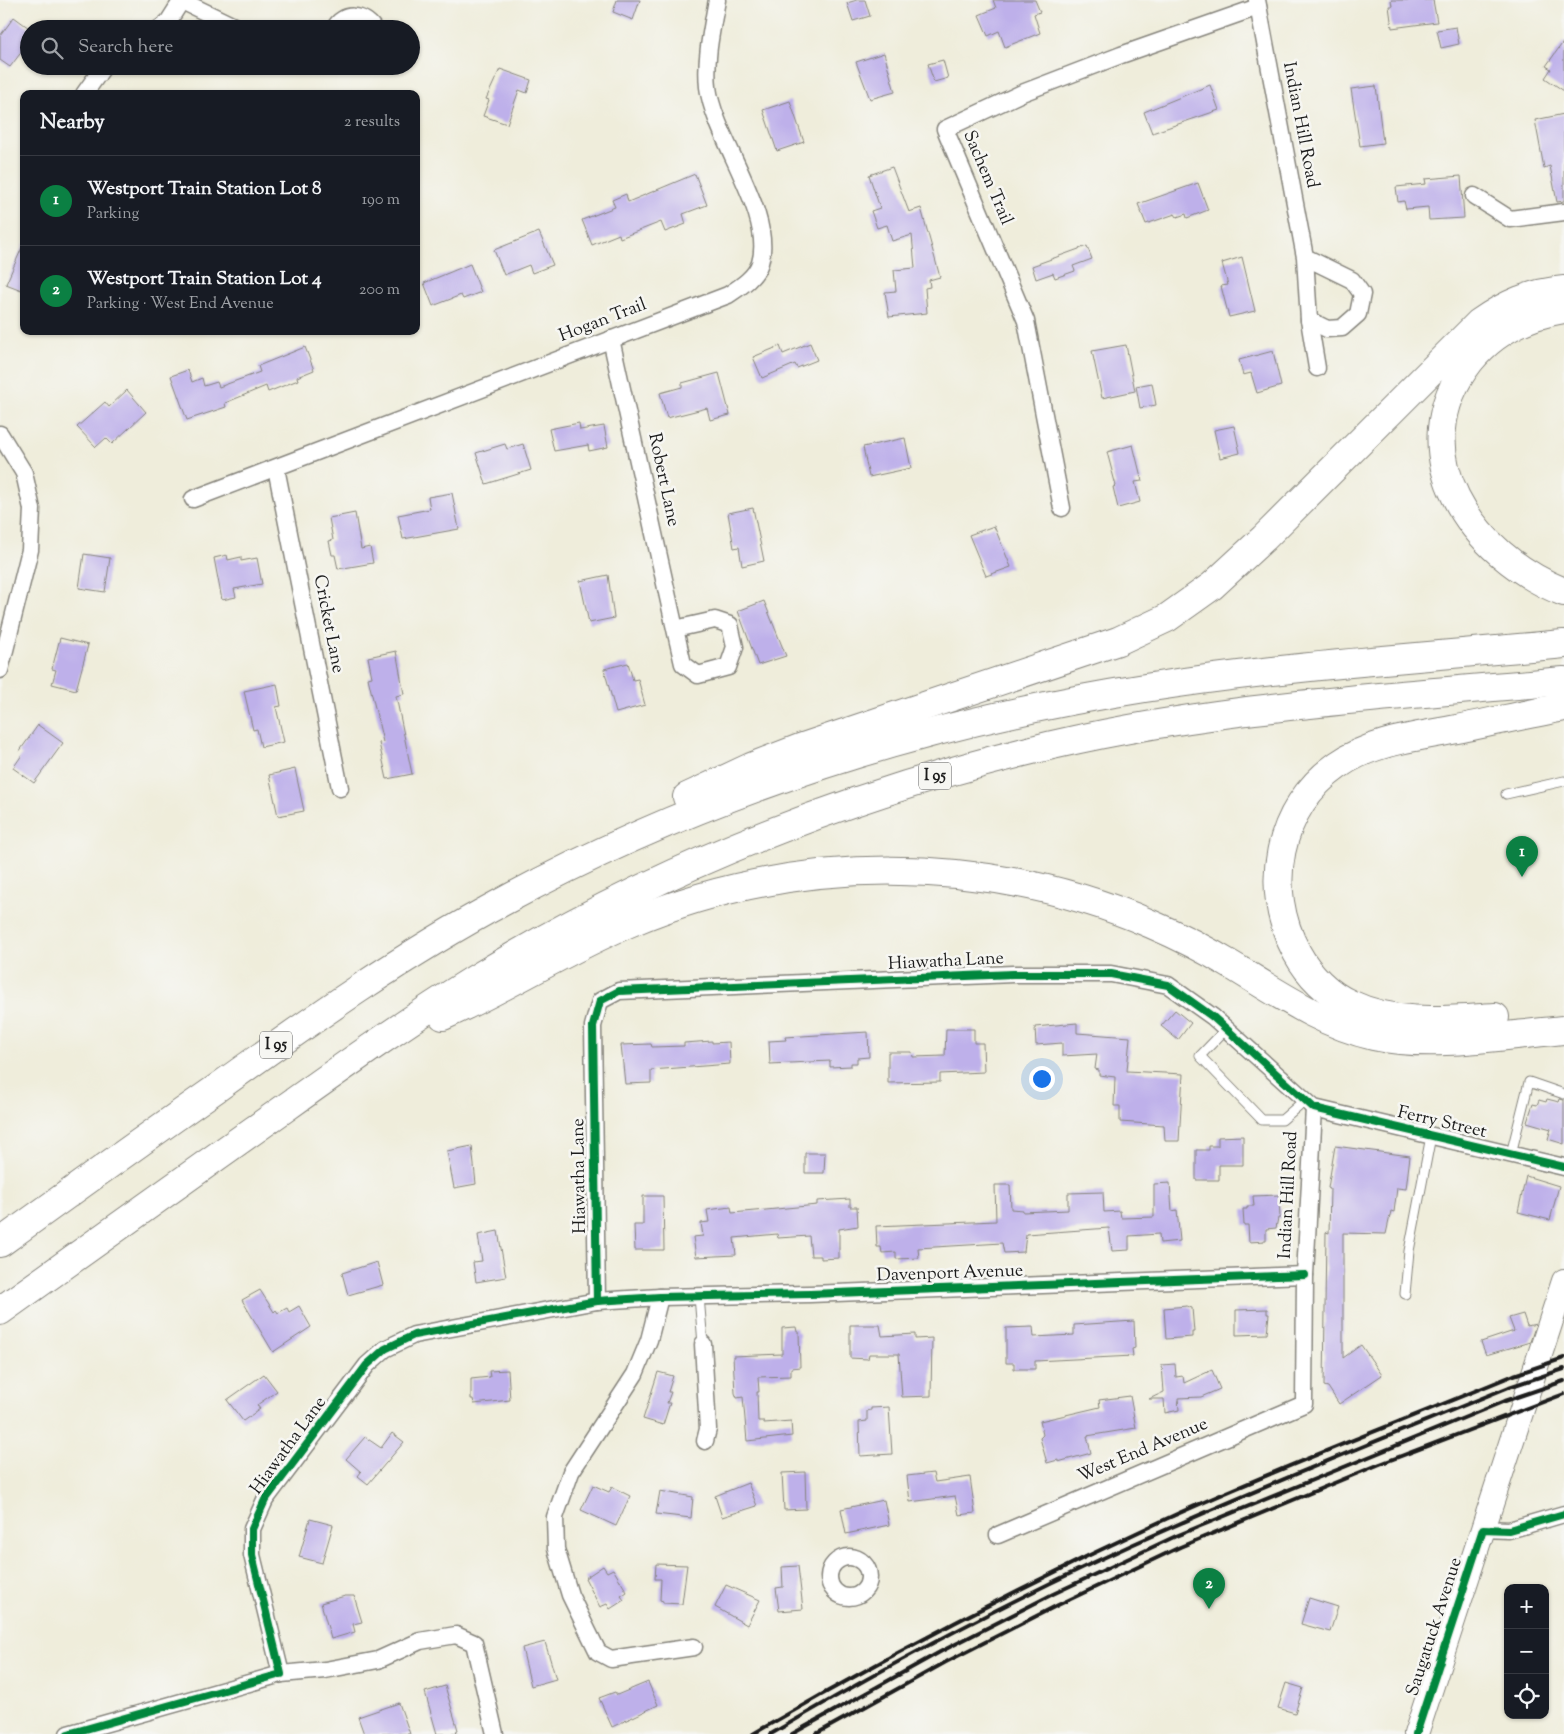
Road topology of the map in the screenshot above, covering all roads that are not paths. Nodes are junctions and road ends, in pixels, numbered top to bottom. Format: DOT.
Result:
graph roads {
  1 [pos="182,0"];
  2 [pos="717,0"];
  3 [pos="1257,3"];
  4 [pos="169,20"];
  5 [pos="222,20"];
  6 [pos="341,20"];
  7 [pos="364,20"];
  8 [pos="98,75"];
  9 [pos="87,90"];
  10 [pos="1474,196"];
  11 [pos="1564,212"];
  12 [pos="1305,257"];
  13 [pos="1564,290"];
  14 [pos="1564,309"];
  15 [pos="1309,320"];
  16 [pos="611,339"];
  17 [pos="1317,368"];
  18 [pos="0,434"];
  19 [pos="276,468"];
  20 [pos="193,499"];
  21 [pos="1062,508"];
  22 [pos="1564,592"];
  23 [pos="675,629"];
  24 [pos="1564,644"];
  25 [pos="0,670"];
  26 [pos="1564,681"];
  27 [pos="1564,708"];
  28 [pos="1564,781"];
  29 [pos="340,788"];
  30 [pos="1506,794"];
  31 [pos="566,869"];
  32 [pos="1564,1011"];
  33 [pos="1226,1029"];
  34 [pos="1564,1030"];
  35 [pos="364,1052"];
  36 [pos="1564,1094"];
  37 [pos="1310,1104"];
  38 [pos="1430,1136"];
  39 [pos="1511,1154"];
  40 [pos="1564,1167"];
  41 [pos="0,1243"];
  42 [pos="1305,1275"];
  43 [pos="1564,1281"];
  44 [pos="1405,1294"];
  45 [pos="699,1296"];
  46 [pos="660,1297"];
  47 [pos="598,1301"];
  48 [pos="0,1311"];
  49 [pos="703,1344"];
  50 [pos="1304,1404"];
  51 [pos="705,1441"];
  52 [pos="1564,1514"];
  53 [pos="1483,1529"];
  54 [pos="998,1536"];
  55 [pos="694,1647"];
  56 [pos="281,1674"];
  57 [pos="68,1734"];
  58 [pos="495,1734"];
  59 [pos="1416,1734"];
  1 -- 4 [label="street"];
  1 -- 5 [label="street"];
  2 -- 16 [label="street, Hogan Trail"];
  3 -- 12 [label="street, Indian Hill Road"];
  3 -- 21 [label="street, Sachem Trail"];
  6 -- 7 [label="street"];
  8 -- 9 [label="street"];
  10 -- 11 [label="street"];
  12 -- 15 [label="street, Indian Hill Road"];
  12 -- 15 [label="street"];
  13 -- 31 [label="highway"];
  14 -- 22 [label="highway"];
  15 -- 17 [label="street, Indian Hill Road"];
  16 -- 19 [label="street, Hogan Trail"];
  16 -- 23 [label="street, Robert Lane"];
  18 -- 25 [label="street"];
  19 -- 20 [label="street, Hogan Trail"];
  19 -- 29 [label="street, Cricket Lane"];
  24 -- 31 [label="highway, I 95"];
  26 -- 35 [label="highway, I 95"];
  27 -- 32 [label="highway"];
  28 -- 30 [label="lane"];
  31 -- 41 [label="highway, I 95"];
  33 -- 37 [label="street, Hiawatha Lane"];
  33 -- 37 [label="lane"];
  33 -- 47 [label="street, Hiawatha Lane"];
  34 -- 35 [label="highway"];
  35 -- 48 [label="highway, I 95"];
  36 -- 39 [label="lane"];
  37 -- 38 [label="street, Ferry Street"];
  37 -- 42 [label="street, Indian Hill Road"];
  38 -- 39 [label="street, Ferry Street"];
  38 -- 44 [label="lane"];
  39 -- 40 [label="street, Ferry Street"];
  42 -- 45 [label="street, Davenport Avenue"];
  42 -- 50 [label="street, Indian Hill Road"];
  43 -- 53 [label="main road, Saugatuck Avenue"];
  45 -- 46 [label="street, Davenport Avenue"];
  45 -- 49 [label="lane"];
  46 -- 47 [label="street, Davenport Avenue"];
  46 -- 55 [label="street"];
  47 -- 56 [label="street, Hiawatha Lane"];
  49 -- 51 [label="street"];
  50 -- 54 [label="street, West End Avenue"];
  52 -- 53 [label="street"];
  53 -- 59 [label="main road, Saugatuck Avenue"];
  56 -- 57 [label="street"];
  56 -- 58 [label="street"];
}
